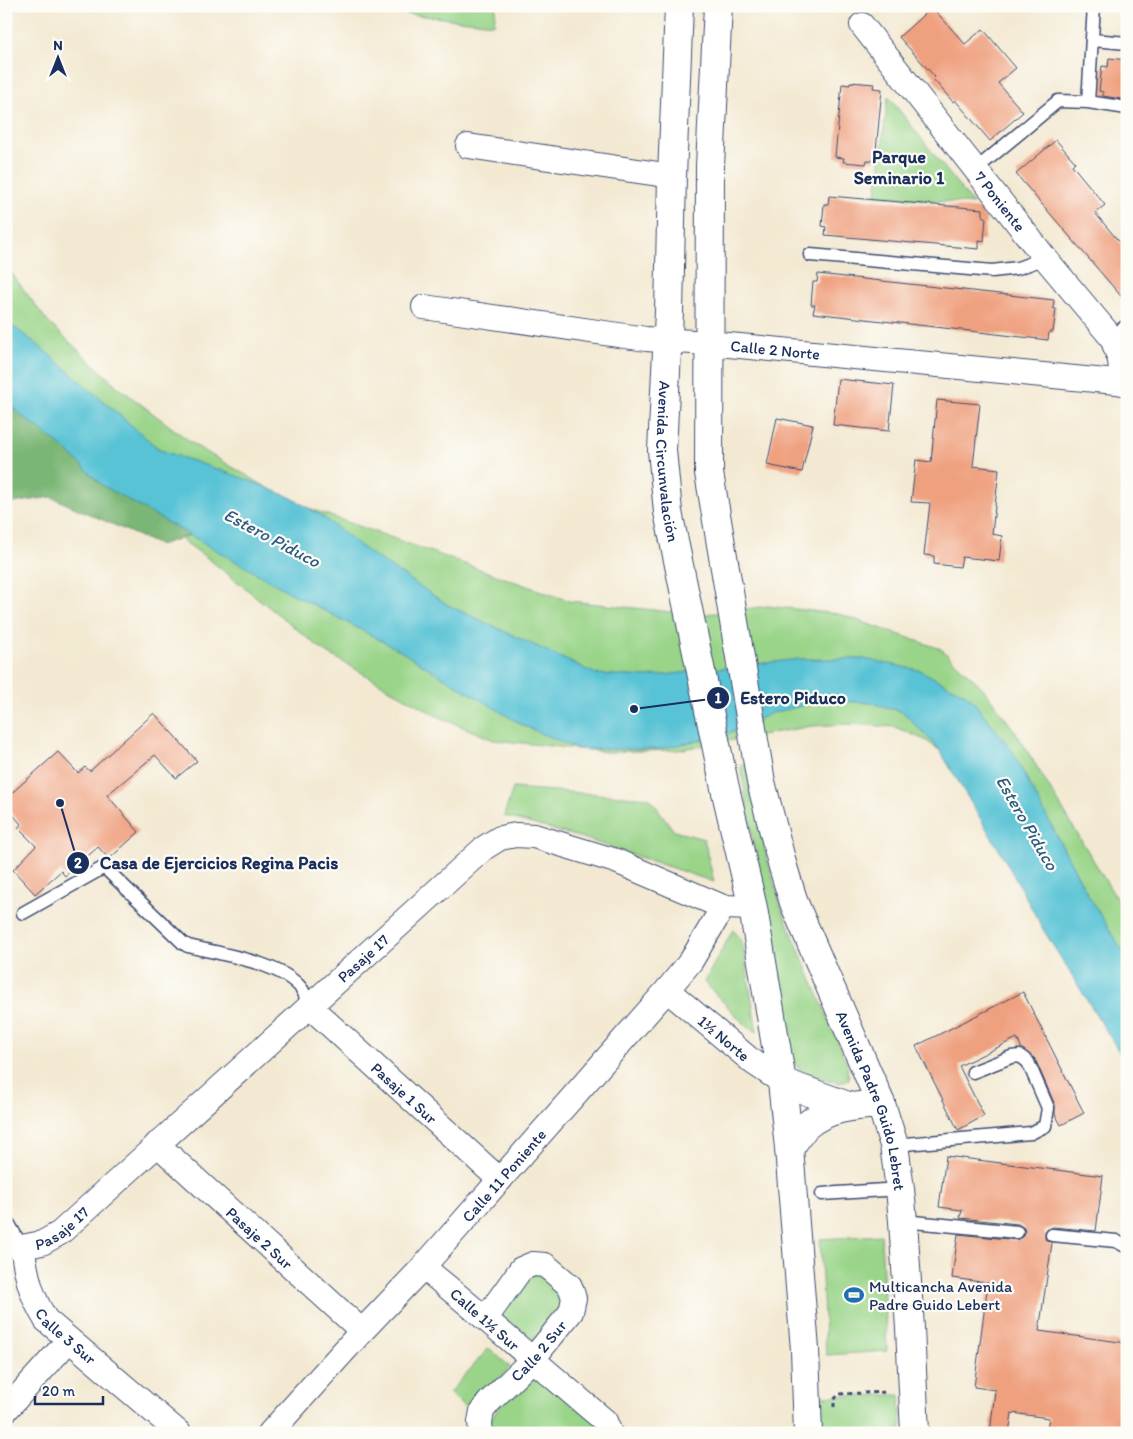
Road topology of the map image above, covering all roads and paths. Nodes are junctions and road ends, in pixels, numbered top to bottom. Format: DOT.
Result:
graph roads {
  1 [pos="679,6"];
  2 [pos="718,6"];
  3 [pos="1094,6"];
  4 [pos="862,25"];
  5 [pos="1093,40"];
  6 [pos="1127,43"];
  7 [pos="1088,102"];
  8 [pos="1127,108"];
  9 [pos="468,146"];
  10 [pos="975,170"];
  11 [pos="672,176"];
  12 [pos="810,255"];
  13 [pos="1045,258"];
  14 [pos="424,307"];
  15 [pos="1119,332"];
  16 [pos="667,341"];
  17 [pos="708,343"];
  18 [pos="1124,383"];
  19 [pos="723,908"];
  20 [pos="753,908"];
  21 [pos="23,913"];
  22 [pos="667,990"];
  23 [pos="309,1006"];
  24 [pos="973,1072"];
  25 [pos="782,1082"];
  26 [pos="881,1104"];
  27 [pos="848,1106"];
  28 [pos="157,1144"];
  29 [pos="894,1145"];
  30 [pos="789,1148"];
  31 [pos="500,1180"];
  32 [pos="900,1189"];
  33 [pos="822,1194"];
  34 [pos="6,1219"];
  35 [pos="903,1221"];
  36 [pos="1017,1232"];
  37 [pos="1052,1235"];
  38 [pos="14,1246"];
  39 [pos="1127,1247"];
  40 [pos="423,1267"];
  41 [pos="486,1318"];
  42 [pos="362,1331"];
  43 [pos="69,1340"];
  44 [pos="532,1360"];
  45 [pos="892,1392"];
  46 [pos="834,1408"];
  47 [pos="6,1410"];
  48 [pos="179,1433"];
  49 [pos="270,1433"];
  50 [pos="481,1433"];
  51 [pos="610,1433"];
  52 [pos="808,1433"];
  53 [pos="915,1433"];
  1 -- 11 [label="main road, Avenida Circunvalación"];
  2 -- 17 [label="main road"];
  3 -- 5 [label="lane"];
  4 -- 10 [label="street, 7 Poniente"];
  5 -- 6 [label="lane"];
  5 -- 7 [label="lane"];
  7 -- 8 [label="lane"];
  7 -- 10 [label="lane"];
  9 -- 11 [label="street"];
  10 -- 13 [label="street, 7 Poniente"];
  11 -- 16 [label="main road, Avenida Circunvalación"];
  12 -- 13 [label="lane"];
  13 -- 15 [label="street, 7 Poniente"];
  14 -- 16 [label="street, Calle 2 Norte"];
  15 -- 18 [label="street, 7 Poniente"];
  16 -- 17 [label="street, Calle 2 Norte"];
  16 -- 20 [label="main road, Avenida Circunvalación"];
  17 -- 18 [label="street, Calle 2 Norte"];
  17 -- 26 [label="main road, Avenida Padre Guido Lebret"];
  19 -- 20 [label="street, Pasaje 17"];
  19 -- 22 [label="street, Calle 11 Poniente"];
  19 -- 23 [label="street, Pasaje 17"];
  20 -- 25 [label="main road"];
  21 -- 23 [label="lane"];
  22 -- 25 [label="street, 1½ Norte"];
  22 -- 31 [label="street, Calle 11 Poniente"];
  23 -- 28 [label="street, Pasaje 17"];
  23 -- 31 [label="street, Pasaje 1 Sur"];
  24 -- 29 [label="lane"];
  25 -- 27 [label="main road"];
  25 -- 30 [label="main road"];
  26 -- 27 [label="main road"];
  26 -- 29 [label="main road, Avenida Padre Guido Lebret"];
  27 -- 30 [label="main road"];
  28 -- 38 [label="street, Pasaje 17"];
  28 -- 42 [label="street, Pasaje 2 Sur"];
  29 -- 32 [label="main road, Avenida Padre Guido Lebret"];
  30 -- 52 [label="main road"];
  31 -- 40 [label="street, Calle 11 Poniente"];
  32 -- 33 [label="lane"];
  32 -- 35 [label="main road, Avenida Padre Guido Lebret"];
  34 -- 38 [label="lane"];
  35 -- 36 [label="lane"];
  35 -- 53 [label="main road, Avenida Padre Guido Lebret"];
  37 -- 39 [label="lane"];
  38 -- 43 [label="street, Calle 3 Sur"];
  40 -- 41 [label="street, Calle 1½ Sur"];
  40 -- 42 [label="street, Calle 11 Poniente"];
  41 -- 44 [label="street, Calle 1½ Sur"];
  41 -- 44 [label="street, Calle 2 Sur"];
  42 -- 49 [label="street, Calle 11 Poniente"];
  43 -- 47 [label="street"];
  43 -- 48 [label="street, Calle 3 Sur"];
  44 -- 50 [label="street, Calle 2 Sur"];
  44 -- 51 [label="street, Calle 1½ Sur"];
  45 -- 46 [label="path"];
}
